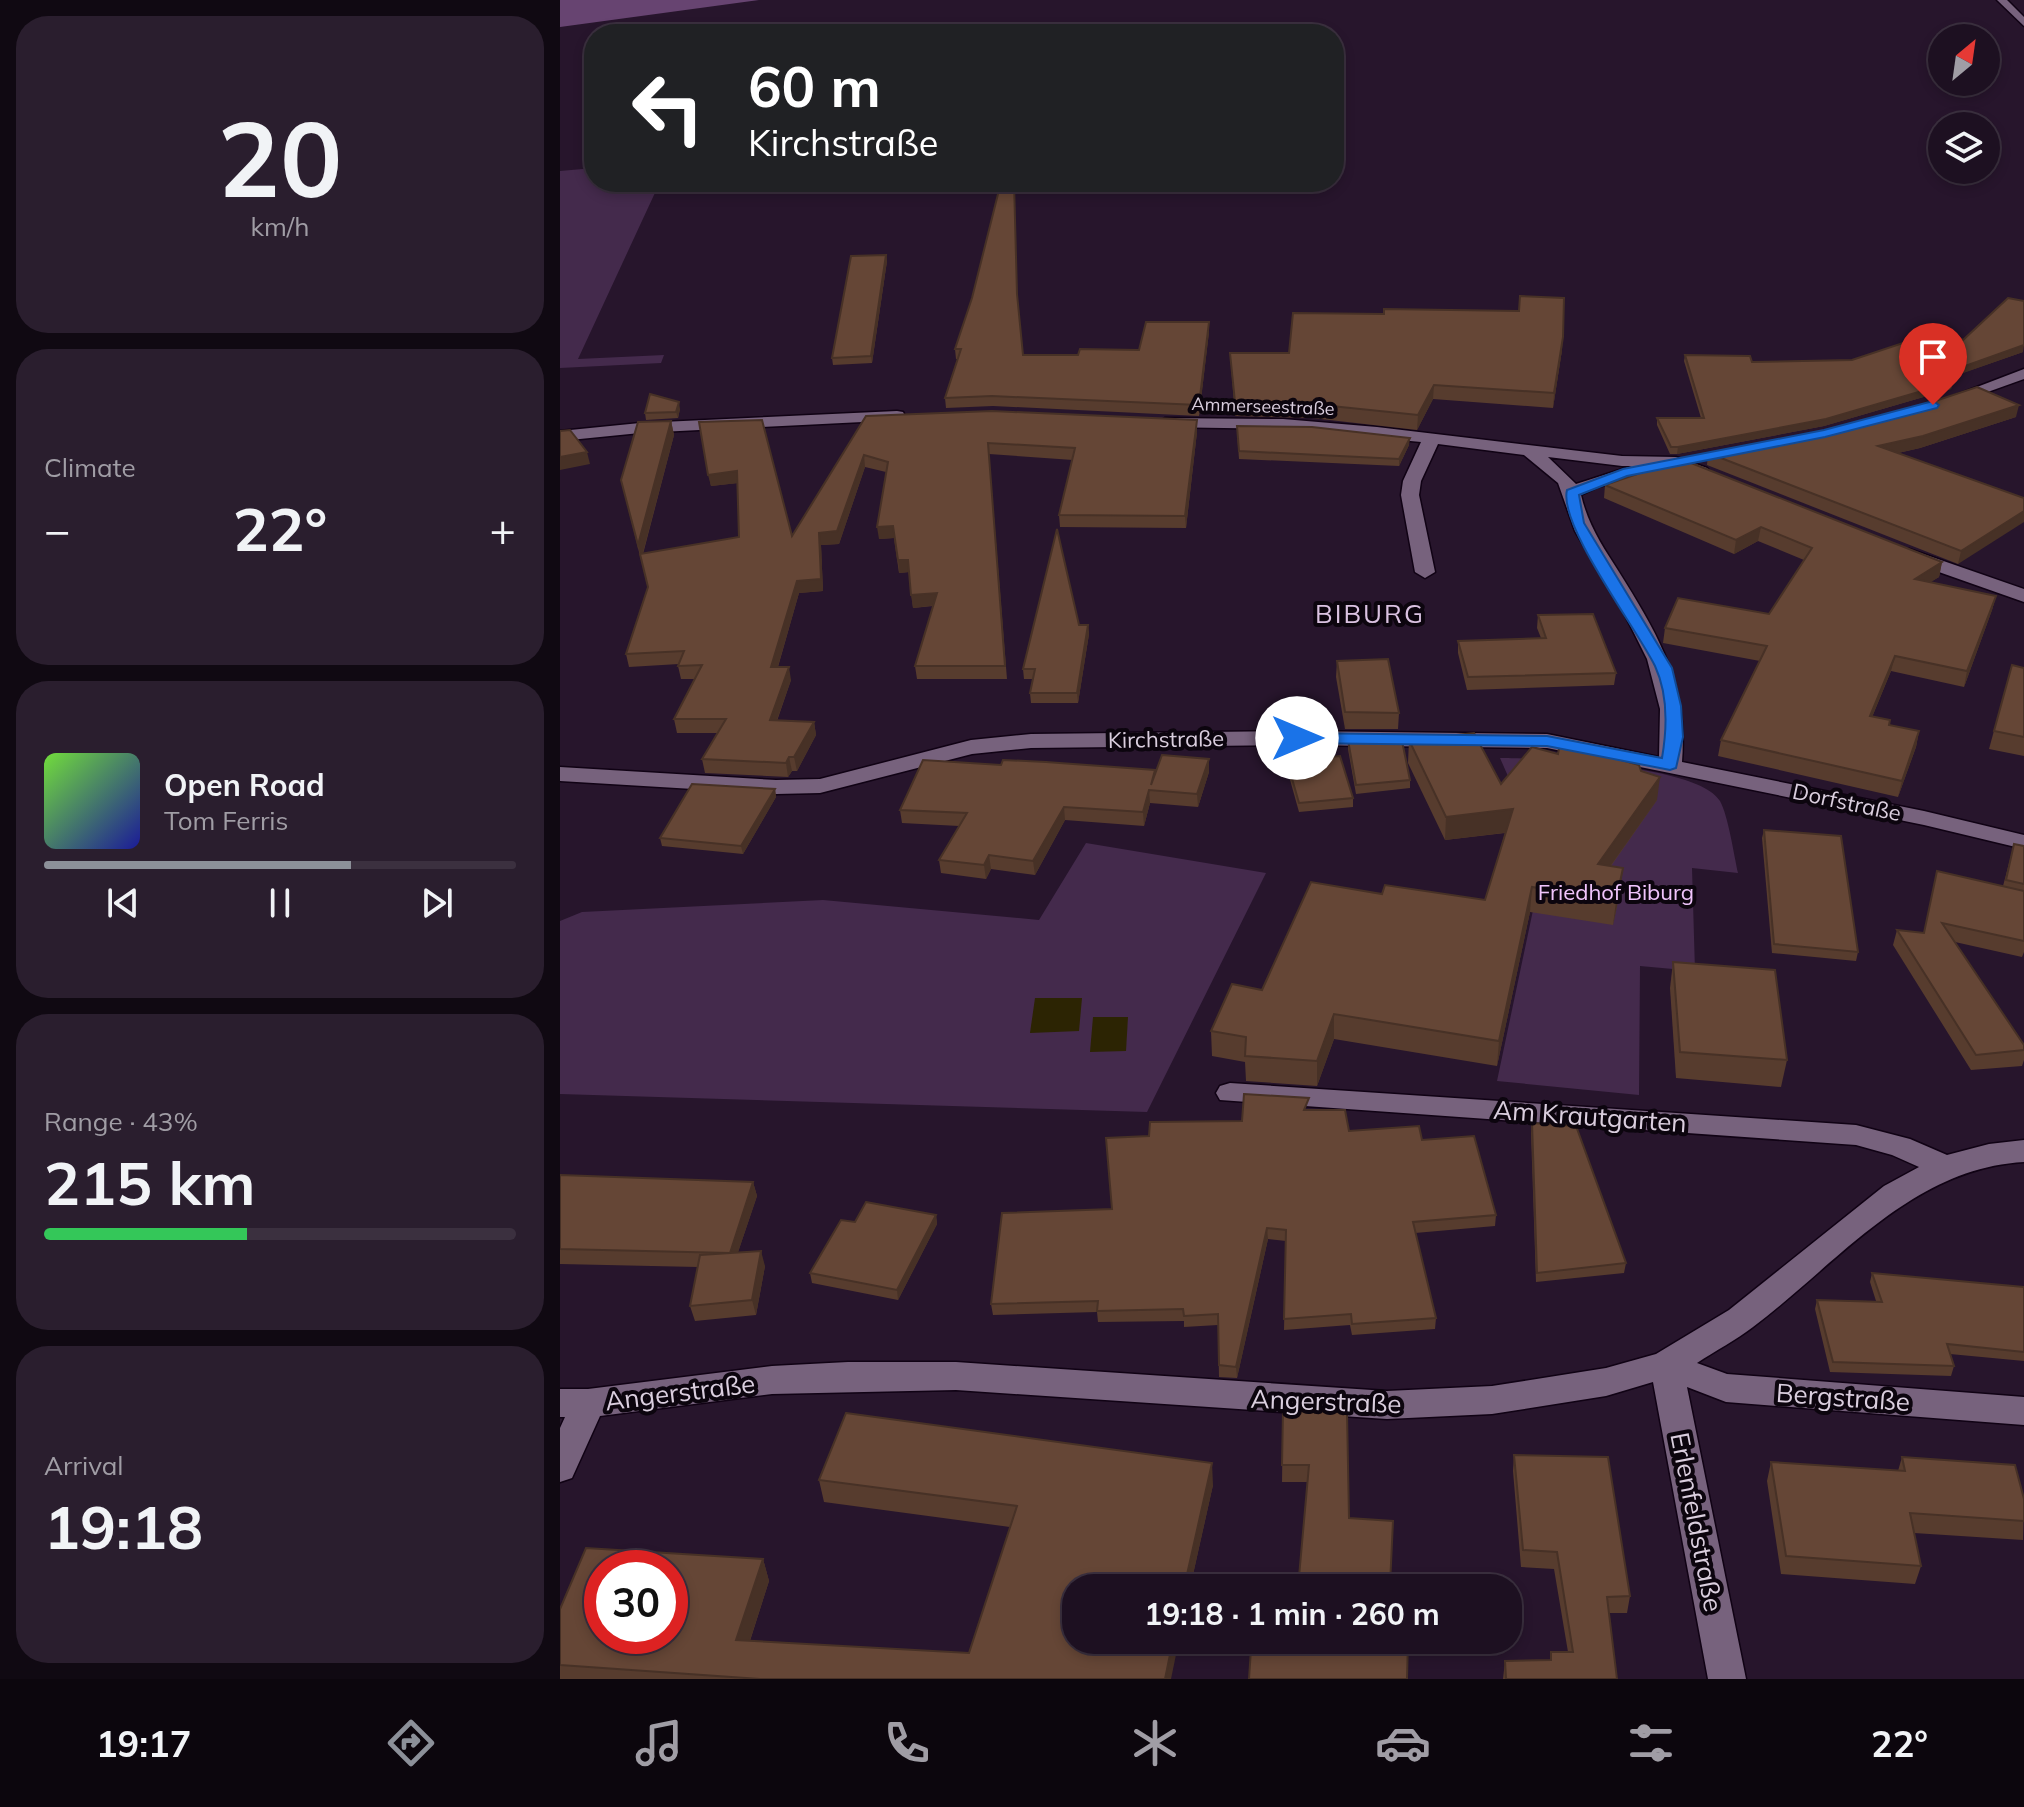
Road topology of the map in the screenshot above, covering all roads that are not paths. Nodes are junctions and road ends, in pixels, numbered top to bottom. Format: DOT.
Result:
graph roads {
  1 [pos="2002,0"];
  2 [pos="2024,22"];
  3 [pos="2024,374"];
  4 [pos="1939,403"];
  5 [pos="909,415"];
  6 [pos="1148,422"];
  7 [pos="560,436"];
  8 [pos="1432,438"];
  9 [pos="1530,451"];
  10 [pos="1705,458"];
  11 [pos="1676,462"];
  12 [pos="1715,478"];
  13 [pos="1572,493"];
  14 [pos="1890,548"];
  15 [pos="1425,572"];
  16 [pos="2024,596"];
  17 [pos="1670,765"];
  18 [pos="560,774"];
  19 [pos="2024,842"];
  20 [pos="1230,1093"];
  21 [pos="2024,1151"];
  22 [pos="1944,1166"];
  23 [pos="1666,1365"];
  24 [pos="574,1403"];
  25 [pos="2024,1411"];
  26 [pos="560,1467"];
  27 [pos="1727,1679"];
  1 -- 2 [label="street"];
  3 -- 4 [label="street"];
  5 -- 7 [label="street"];
  6 -- 8 [label="street, Ammerseestraße"];
  8 -- 9 [label="street, Ammerseestraße"];
  8 -- 15 [label="street"];
  9 -- 11 [label="street, Ammerseestraße"];
  9 -- 13 [label="street"];
  10 -- 11 [label="street"];
  11 -- 12 [label="street"];
  11 -- 13 [label="street"];
  13 -- 17 [label="street"];
  14 -- 16 [label="street"];
  17 -- 18 [label="street, Kirchstraße"];
  17 -- 19 [label="street, Dorfstraße"];
  20 -- 22 [label="street, Am Krautgarten"];
  21 -- 22 [label="street, Angerstraße"];
  22 -- 23 [label="street, Angerstraße"];
  23 -- 24 [label="street, Angerstraße"];
  23 -- 25 [label="street, Bergstraße"];
  23 -- 27 [label="street, Erlenfeldstraße"];
  24 -- 26 [label="street"];
}
